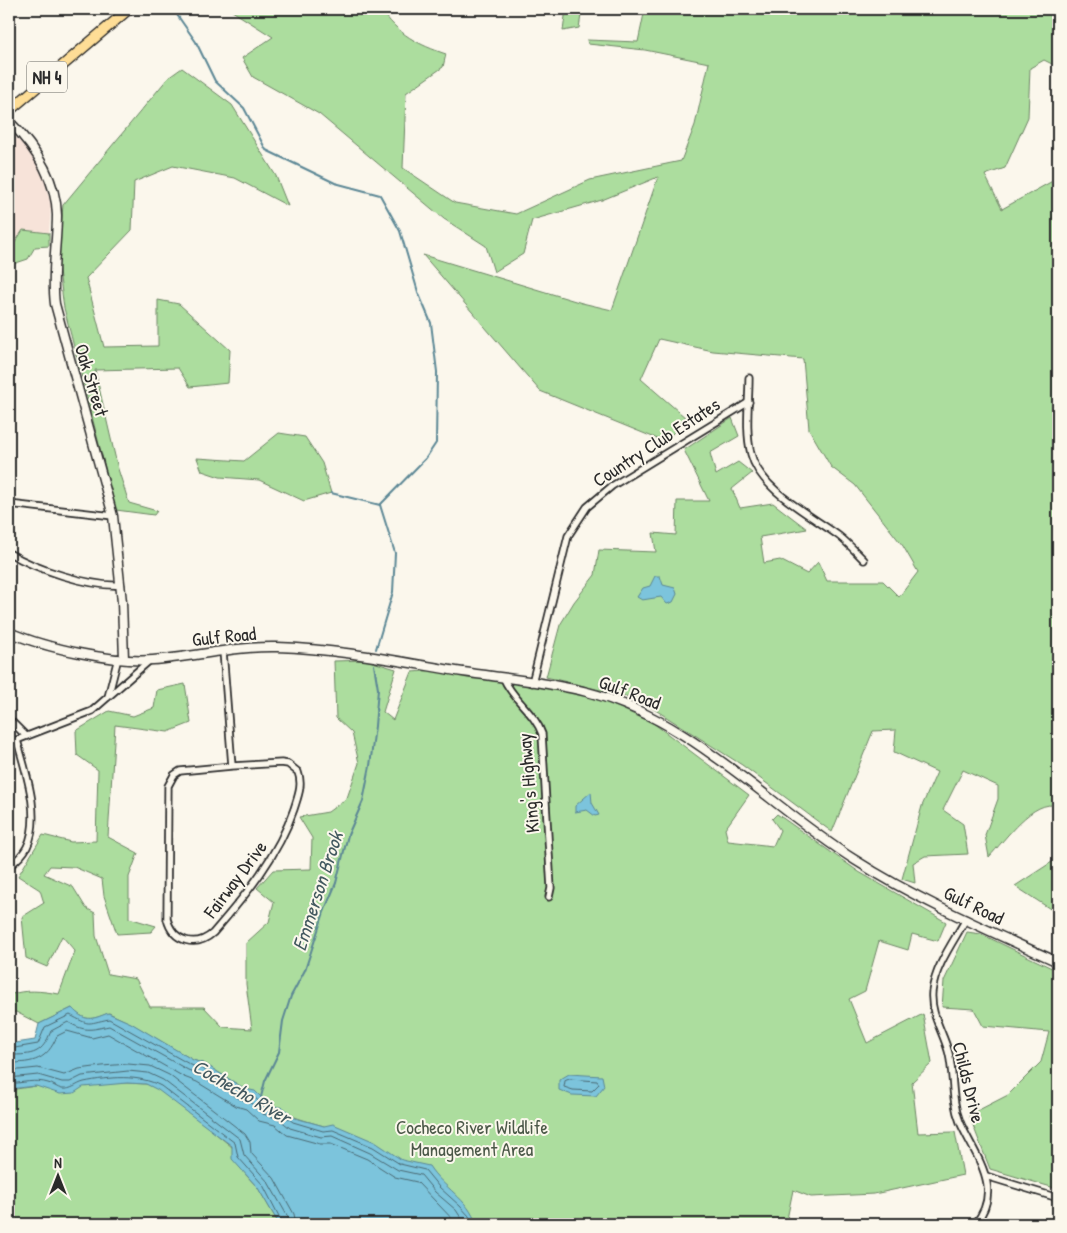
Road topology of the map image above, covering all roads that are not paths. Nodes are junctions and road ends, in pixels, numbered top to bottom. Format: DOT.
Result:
graph roads {
  1 [pos="129,9"];
  2 [pos="9,111"];
  3 [pos="9,122"];
  4 [pos="749,378"];
  5 [pos="749,402"];
  6 [pos="9,504"];
  7 [pos="113,516"];
  8 [pos="9,553"];
  9 [pos="864,560"];
  10 [pos="121,585"];
  11 [pos="9,632"];
  12 [pos="224,651"];
  13 [pos="123,659"];
  14 [pos="149,661"];
  15 [pos="504,679"];
  16 [pos="532,683"];
  17 [pos="108,698"];
  18 [pos="9,719"];
  19 [pos="26,736"];
  20 [pos="17,740"];
  21 [pos="9,743"];
  22 [pos="232,766"];
  23 [pos="9,866"];
  24 [pos="549,897"];
  25 [pos="966,919"];
  26 [pos="1058,962"];
  27 [pos="986,1176"];
  28 [pos="1058,1198"];
  29 [pos="1058,1218"];
  30 [pos="975,1224"];
  31 [pos="1057,1224"];
  1 -- 2 [label="main road, NH 4"];
  3 -- 7 [label="street, Oak Street"];
  4 -- 5 [label="street, Country Club Estates"];
  5 -- 9 [label="street, Country Club Estates"];
  5 -- 16 [label="street, Country Club Estates"];
  6 -- 7 [label="street"];
  7 -- 10 [label="street, Oak Street"];
  8 -- 10 [label="street"];
  10 -- 13 [label="street, Oak Street"];
  11 -- 13 [label="street, Gulf Road"];
  12 -- 14 [label="street, Gulf Road"];
  12 -- 15 [label="street, Gulf Road"];
  12 -- 22 [label="street"];
  13 -- 14 [label="street, Gulf Road"];
  13 -- 17 [label="street"];
  14 -- 17 [label="street"];
  15 -- 16 [label="street, Gulf Road"];
  15 -- 24 [label="street, King's Highway"];
  16 -- 25 [label="street, Gulf Road"];
  17 -- 19 [label="street"];
  18 -- 19 [label="street"];
  19 -- 20 [label="street"];
  20 -- 21 [label="street"];
  20 -- 23 [label="street"];
  22 -- 22 [label="street, Fairway Drive"];
  25 -- 26 [label="street, Gulf Road"];
  25 -- 27 [label="street, Childs Drive"];
  27 -- 28 [label="street"];
  27 -- 30 [label="street, Childs Drive"];
  29 -- 31 [label="street"];
}
